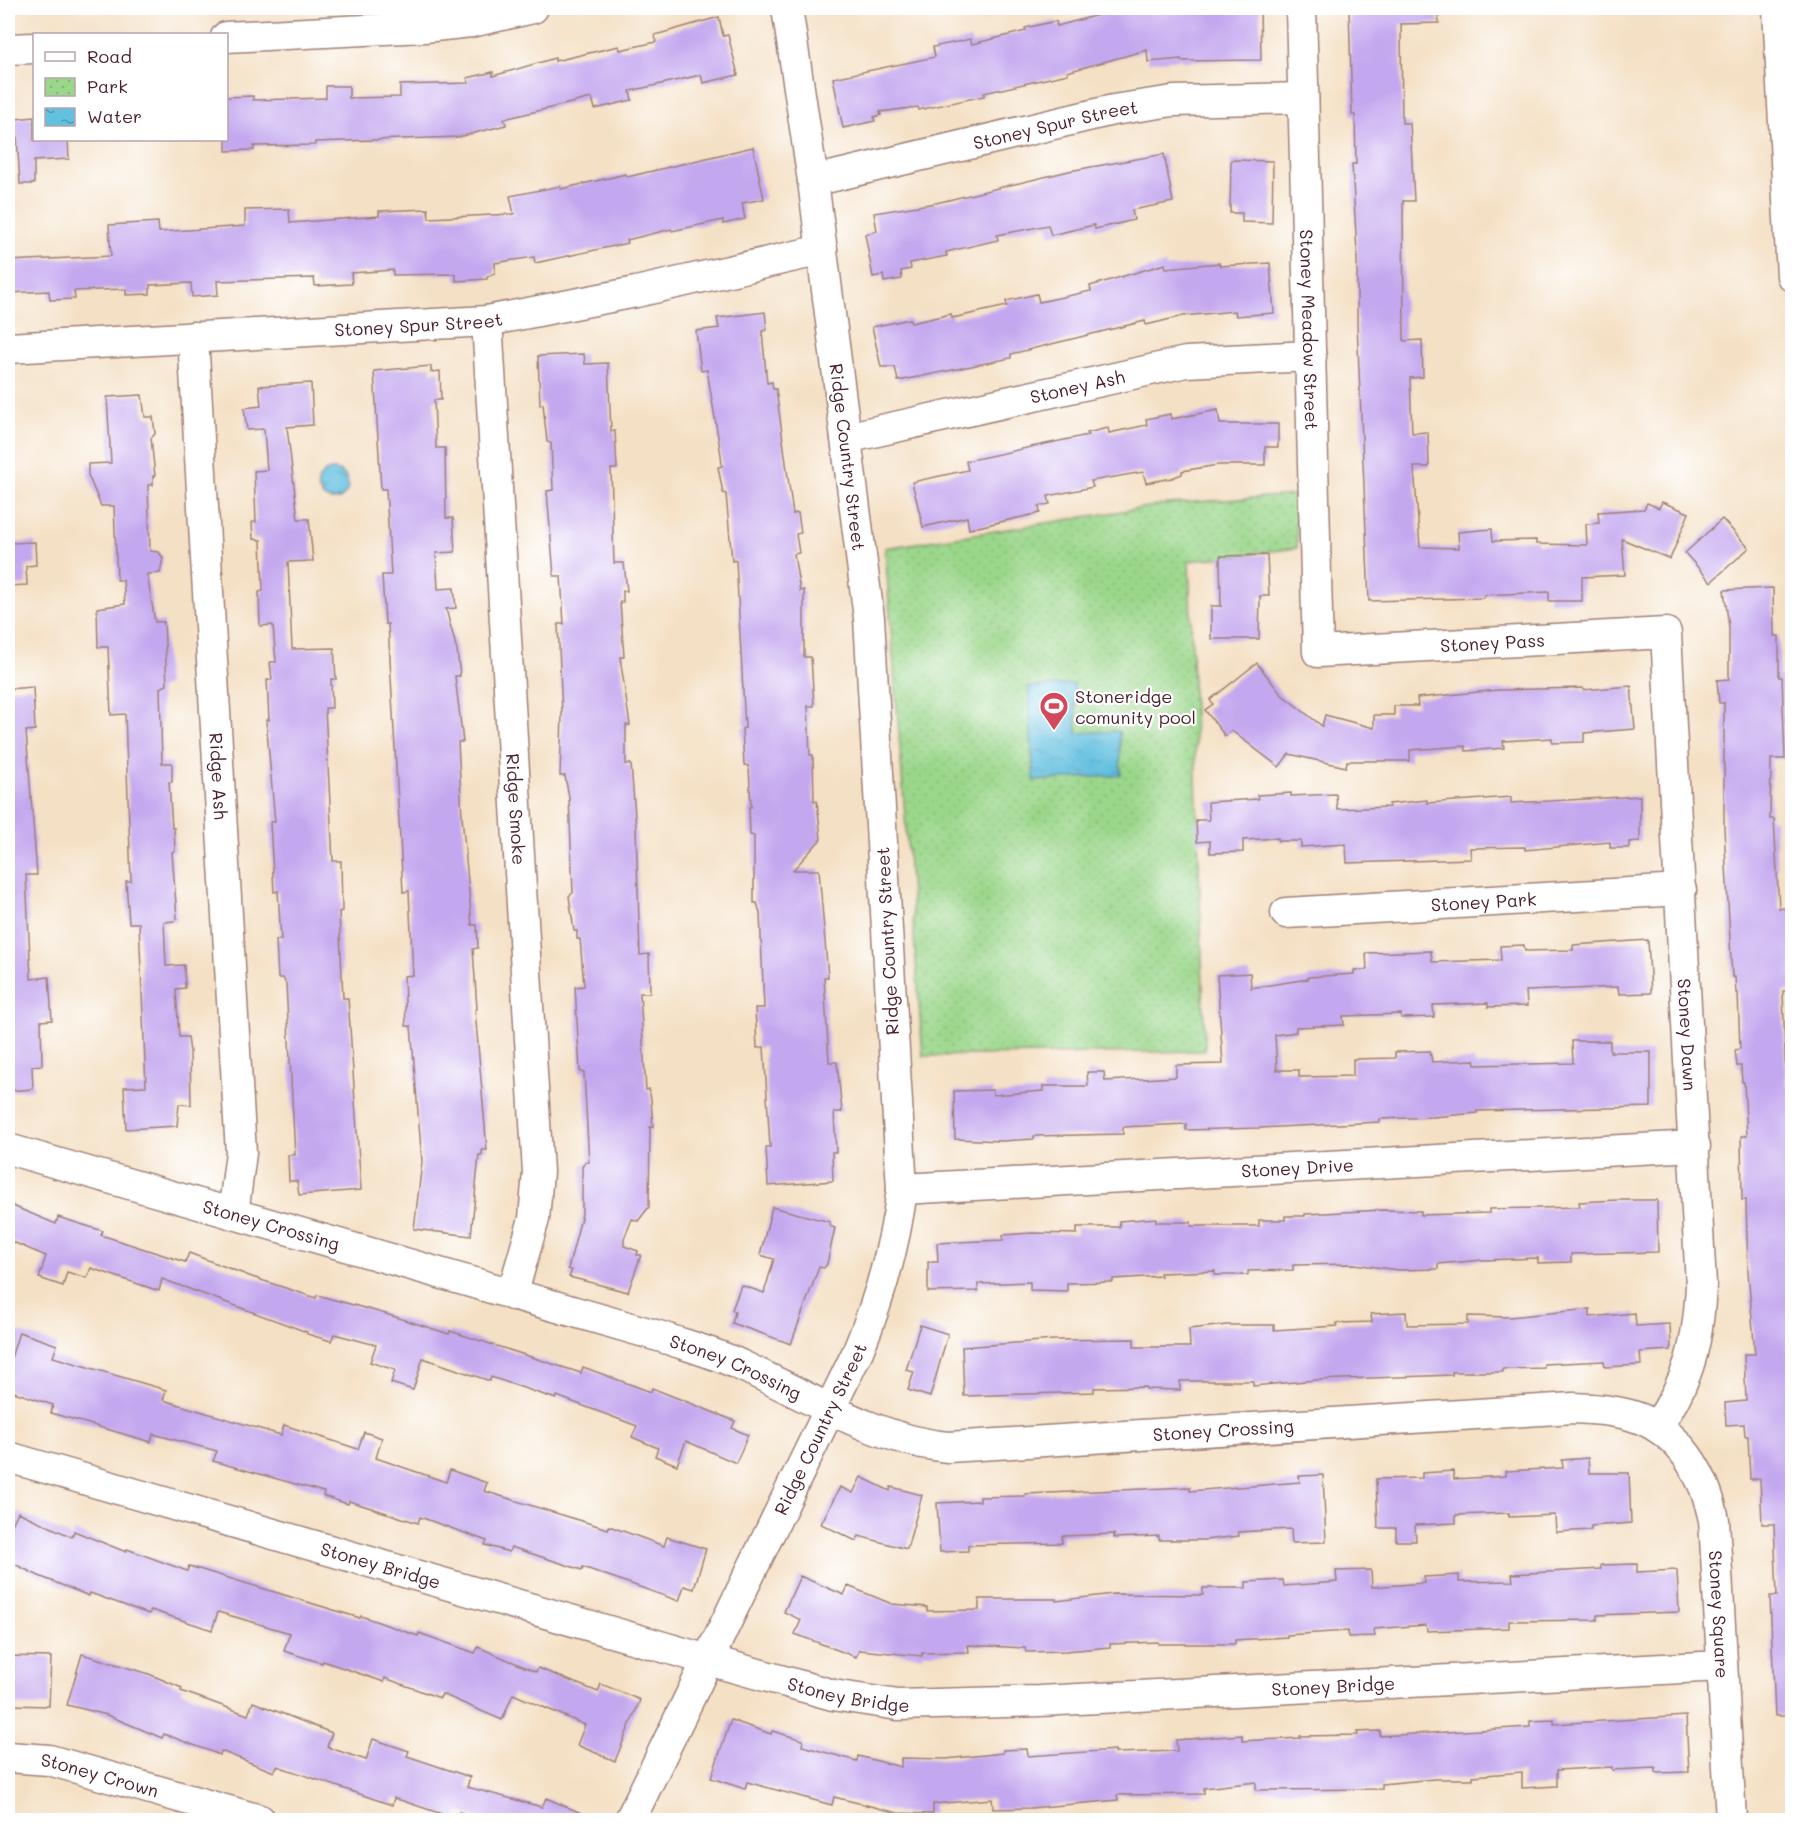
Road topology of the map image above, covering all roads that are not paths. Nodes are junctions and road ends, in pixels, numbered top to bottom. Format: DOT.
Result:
graph roads {
  1 [pos="533,8"];
  2 [pos="787,8"];
  3 [pos="1301,8"];
  4 [pos="1778,8"];
  5 [pos="228,38"];
  6 [pos="33,48"];
  7 [pos="8,49"];
  8 [pos="1303,98"];
  9 [pos="813,181"];
  10 [pos="822,250"];
  11 [pos="1792,276"];
  12 [pos="487,321"];
  13 [pos="193,337"];
  14 [pos="8,348"];
  15 [pos="1311,356"];
  16 [pos="846,438"];
  17 [pos="1666,633"];
  18 [pos="1318,652"];
  19 [pos="1681,890"];
  20 [pos="1286,914"];
  21 [pos="1695,1146"];
  22 [pos="8,1149"];
  23 [pos="902,1189"];
  24 [pos="232,1214"];
  25 [pos="512,1295"];
  26 [pos="831,1408"];
  27 [pos="1657,1427"];
  28 [pos="8,1457"];
  29 [pos="708,1660"];
  30 [pos="1722,1666"];
  31 [pos="8,1757"];
  32 [pos="260,1821"];
  33 [pos="630,1821"];
  34 [pos="1731,1821"];
  1 -- 5 [label="street"];
  2 -- 9 [label="street, Ridge Country Street"];
  3 -- 8 [label="street, Stoney Meadow Street"];
  4 -- 11 [label="street"];
  6 -- 7 [label="street"];
  8 -- 9 [label="street, Stoney Spur Street"];
  8 -- 15 [label="street, Stoney Meadow Street"];
  9 -- 10 [label="street, Ridge Country Street"];
  10 -- 12 [label="street, Stoney Spur Street"];
  10 -- 16 [label="street, Ridge Country Street"];
  12 -- 13 [label="street, Stoney Spur Street"];
  12 -- 25 [label="street, Ridge Smoke"];
  13 -- 14 [label="street, Stoney Spur Street"];
  13 -- 24 [label="street, Ridge Ash"];
  15 -- 16 [label="street, Stoney Ash"];
  15 -- 18 [label="street, Stoney Meadow Street"];
  16 -- 23 [label="street, Ridge Country Street"];
  17 -- 18 [label="street, Stoney Pass"];
  17 -- 19 [label="street, Stoney Dawn"];
  19 -- 20 [label="street, Stoney Park"];
  19 -- 21 [label="street, Stoney Dawn"];
  21 -- 23 [label="street, Stoney Drive"];
  21 -- 27 [label="street, Stoney Dawn"];
  22 -- 24 [label="street, Stoney Crossing"];
  23 -- 26 [label="street, Ridge Country Street"];
  24 -- 25 [label="street, Stoney Crossing"];
  25 -- 26 [label="street, Stoney Crossing"];
  26 -- 27 [label="street, Stoney Crossing"];
  26 -- 29 [label="street, Ridge Country Street"];
  27 -- 30 [label="street, Stoney Square"];
  28 -- 29 [label="street, Stoney Bridge"];
  29 -- 30 [label="street, Stoney Bridge"];
  29 -- 33 [label="street, Ridge Country Street"];
  30 -- 34 [label="street, Stoney Square"];
  31 -- 32 [label="street, Stoney Crown"];
}
